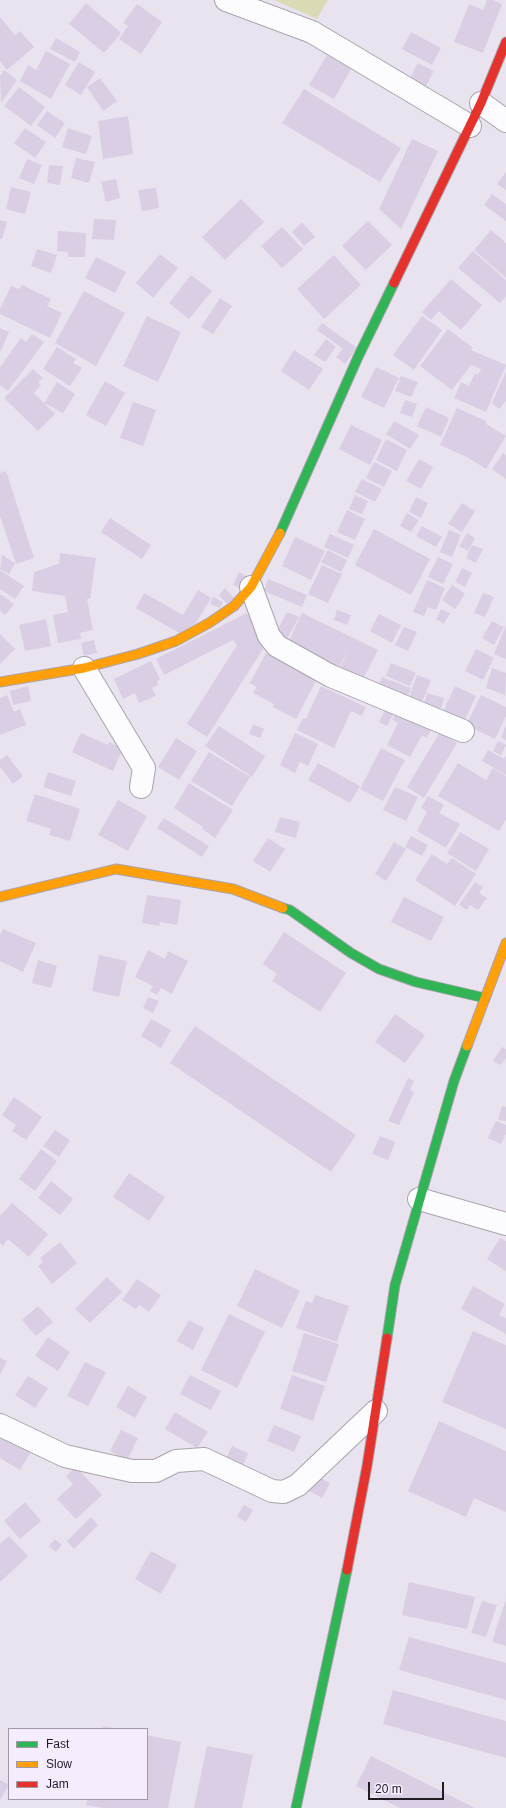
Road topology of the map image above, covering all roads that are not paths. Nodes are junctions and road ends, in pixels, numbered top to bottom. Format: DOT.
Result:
graph roads {
  1 [pos="226,0"];
  2 [pos="506,42"];
  3 [pos="481,103"];
  4 [pos="506,121"];
  5 [pos="470,126"];
  6 [pos="251,586"];
  7 [pos="84,668"];
  8 [pos="0,682"];
  9 [pos="462,731"];
  10 [pos="141,787"];
  11 [pos="0,897"];
  12 [pos="506,943"];
  13 [pos="485,998"];
  14 [pos="419,1199"];
  15 [pos="506,1224"];
  16 [pos="376,1411"];
  17 [pos="0,1425"];
  18 [pos="296,1808"];
  1 -- 5 [label="street"];
  2 -- 3 [label="street"];
  3 -- 4 [label="street"];
  3 -- 5 [label="street"];
  5 -- 6 [label="street"];
  6 -- 7 [label="street"];
  6 -- 9 [label="street"];
  7 -- 8 [label="street"];
  7 -- 10 [label="street"];
  11 -- 13 [label="street"];
  12 -- 13 [label="street"];
  13 -- 14 [label="street"];
  14 -- 15 [label="street"];
  14 -- 16 [label="street"];
  16 -- 17 [label="street"];
  16 -- 18 [label="street"];
}
